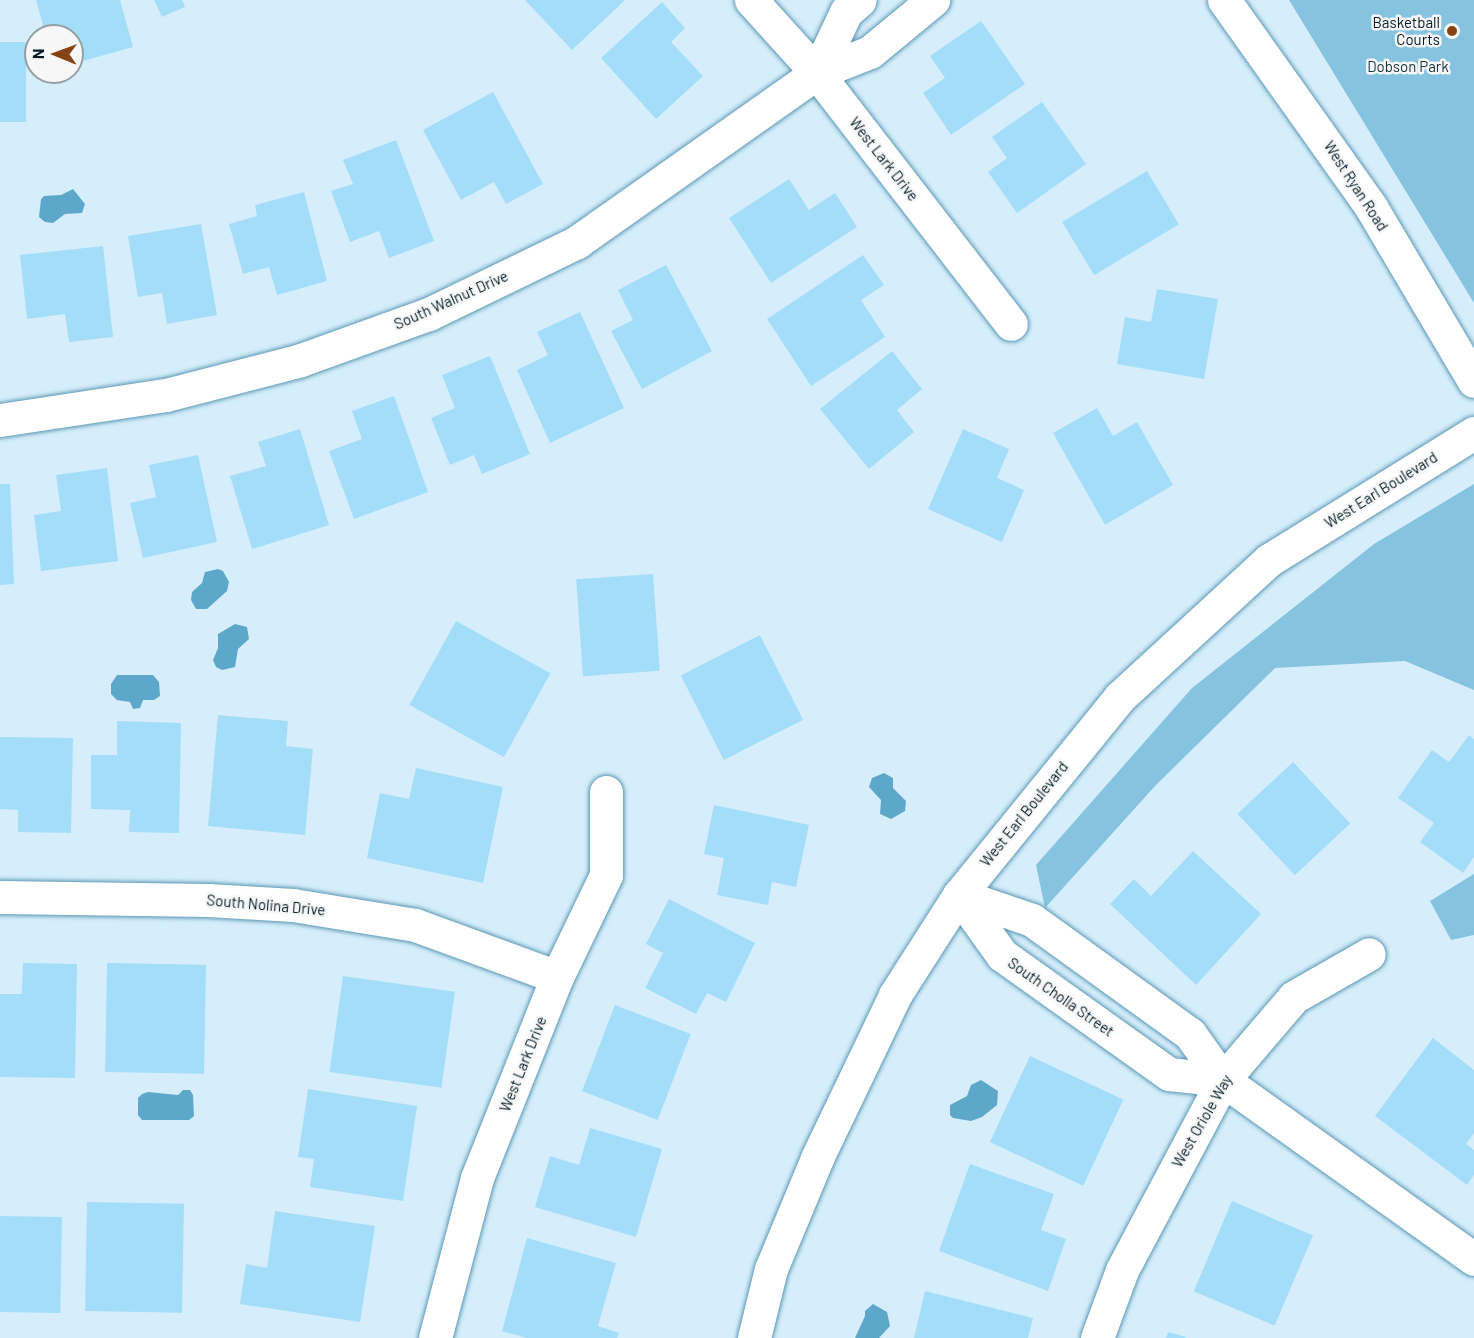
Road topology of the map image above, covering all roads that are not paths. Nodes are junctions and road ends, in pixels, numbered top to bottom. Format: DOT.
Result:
graph roads {
  1 [pos="751,0"];
  2 [pos="860,0"];
  3 [pos="933,0"];
  4 [pos="1224,0"];
  5 [pos="817,73"];
  6 [pos="1011,324"];
  7 [pos="1474,381"];
  8 [pos="0,420"];
  9 [pos="1474,433"];
  10 [pos="606,792"];
  11 [pos="959,895"];
  12 [pos="0,897"];
  13 [pos="1369,954"];
  14 [pos="557,977"];
  15 [pos="1223,1080"];
  16 [pos="1474,1258"];
  17 [pos="435,1338"];
  18 [pos="754,1338"];
  19 [pos="1097,1338"];
  1 -- 5 [label="street, West Lark Drive"];
  2 -- 5 [label="street, South Walnut Drive"];
  3 -- 5 [label="street, South Walnut Drive"];
  4 -- 7 [label="street, West Ryan Road"];
  5 -- 6 [label="street, West Lark Drive"];
  5 -- 8 [label="street, South Walnut Drive"];
  9 -- 11 [label="street, West Earl Boulevard"];
  10 -- 14 [label="street, West Lark Drive"];
  11 -- 15 [label="street, South Cholla Street"];
  11 -- 15 [label="street, South Cholla Street"];
  11 -- 18 [label="street, West Earl Boulevard"];
  12 -- 14 [label="street, South Nolina Drive"];
  13 -- 15 [label="street, West Oriole Way"];
  14 -- 17 [label="street, West Lark Drive"];
  15 -- 16 [label="street, South Cholla Street"];
  15 -- 19 [label="street, West Oriole Way"];
}
